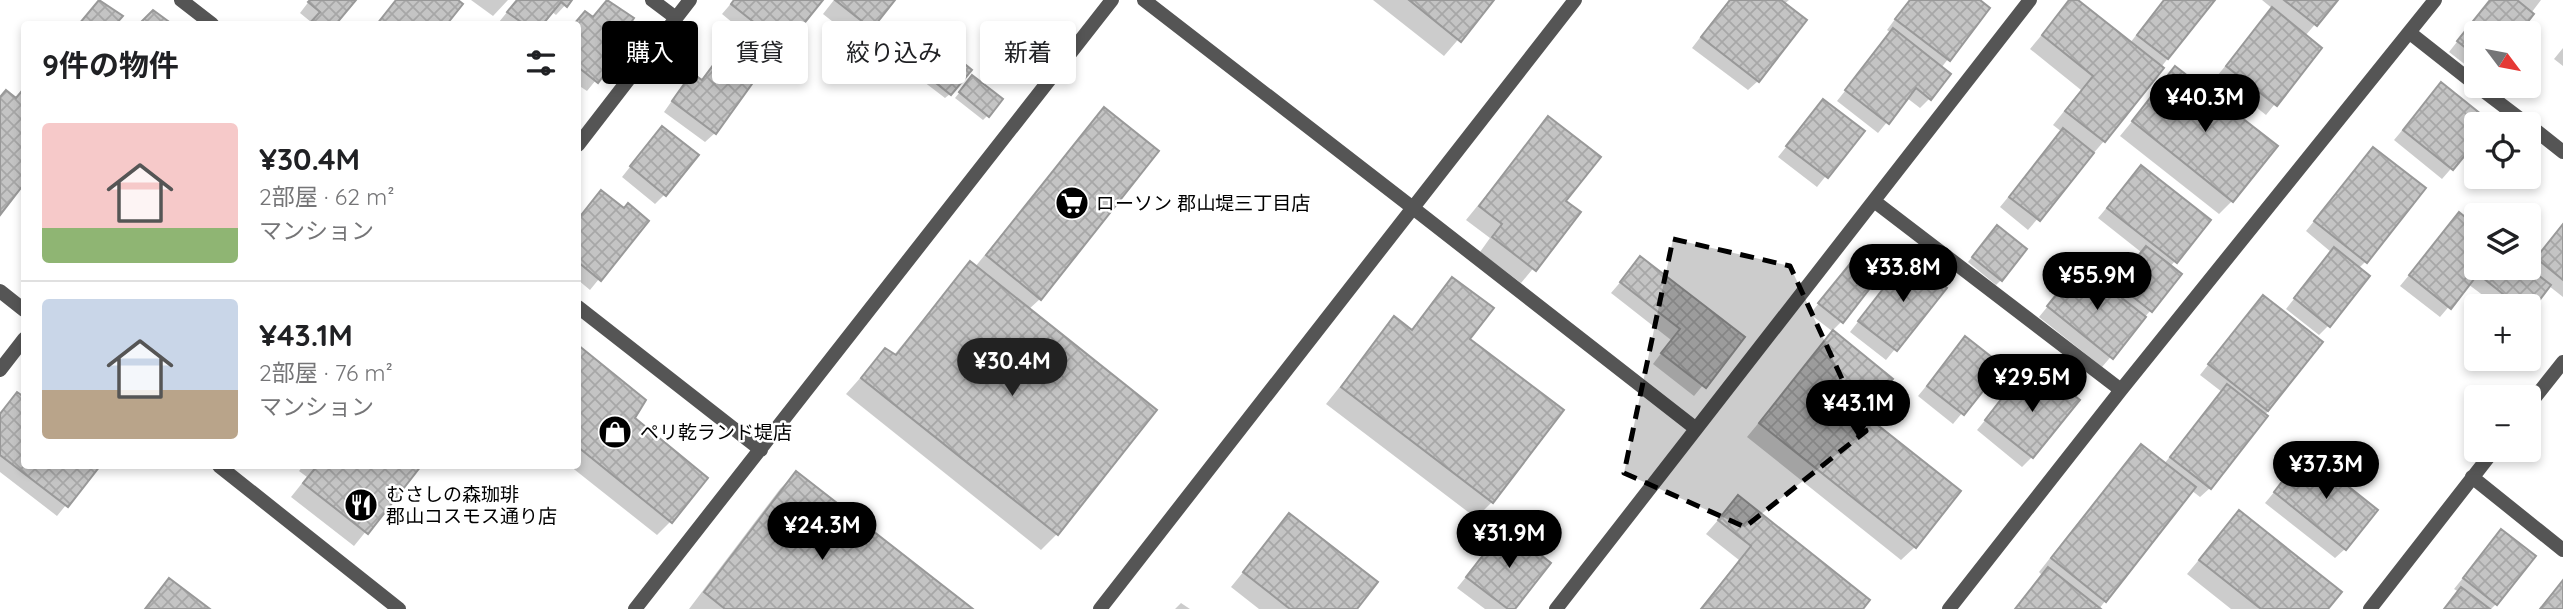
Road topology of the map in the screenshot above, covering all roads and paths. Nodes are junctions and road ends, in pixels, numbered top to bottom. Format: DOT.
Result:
graph roads {
  1 [pos="181,0"];
  2 [pos="652,0"];
  3 [pos="690,0"];
  4 [pos="1112,0"];
  5 [pos="1144,0"];
  6 [pos="1575,0"];
  7 [pos="2030,0"];
  8 [pos="2435,0"];
  9 [pos="676,18"];
  10 [pos="208,21"];
  11 [pos="2410,33"];
  12 [pos="2464,75"];
  13 [pos="2494,98"];
  14 [pos="2511,112"];
  15 [pos="2541,135"];
  16 [pos="581,141"];
  17 [pos="2563,152"];
  18 [pos="1874,201"];
  19 [pos="1413,208"];
  20 [pos="0,291"];
  21 [pos="21,308"];
  22 [pos="581,309"];
  23 [pos="21,343"];
  24 [pos="2563,362"];
  25 [pos="0,370"];
  26 [pos="2121,390"];
  27 [pos="2541,390"];
  28 [pos="1695,428"];
  29 [pos="761,450"];
  30 [pos="2484,462"];
  31 [pos="223,469"];
  32 [pos="2472,477"];
  33 [pos="2563,550"];
  34 [pos="399,609"];
  35 [pos="635,609"];
  36 [pos="1100,609"];
  37 [pos="1556,609"];
  38 [pos="1949,609"];
  39 [pos="2370,609"];
  1 -- 10 [label="street"];
  2 -- 9 [label="street"];
  3 -- 9 [label="street"];
  4 -- 29 [label="street"];
  5 -- 19 [label="street"];
  6 -- 19 [label="street"];
  7 -- 18 [label="street"];
  8 -- 11 [label="street"];
  9 -- 16 [label="street"];
  11 -- 12 [label="street"];
  11 -- 26 [label="street"];
  13 -- 14 [label="street"];
  15 -- 17 [label="street"];
  18 -- 26 [label="street"];
  18 -- 28 [label="street"];
  19 -- 28 [label="street"];
  19 -- 36 [label="street"];
  20 -- 21 [label="street"];
  22 -- 29 [label="street"];
  23 -- 25 [label="street"];
  24 -- 27 [label="street"];
  26 -- 38 [label="street"];
  28 -- 37 [label="street"];
  29 -- 35 [label="street"];
  30 -- 32 [label="street"];
  31 -- 34 [label="street"];
  32 -- 33 [label="street"];
  32 -- 39 [label="street"];
}
